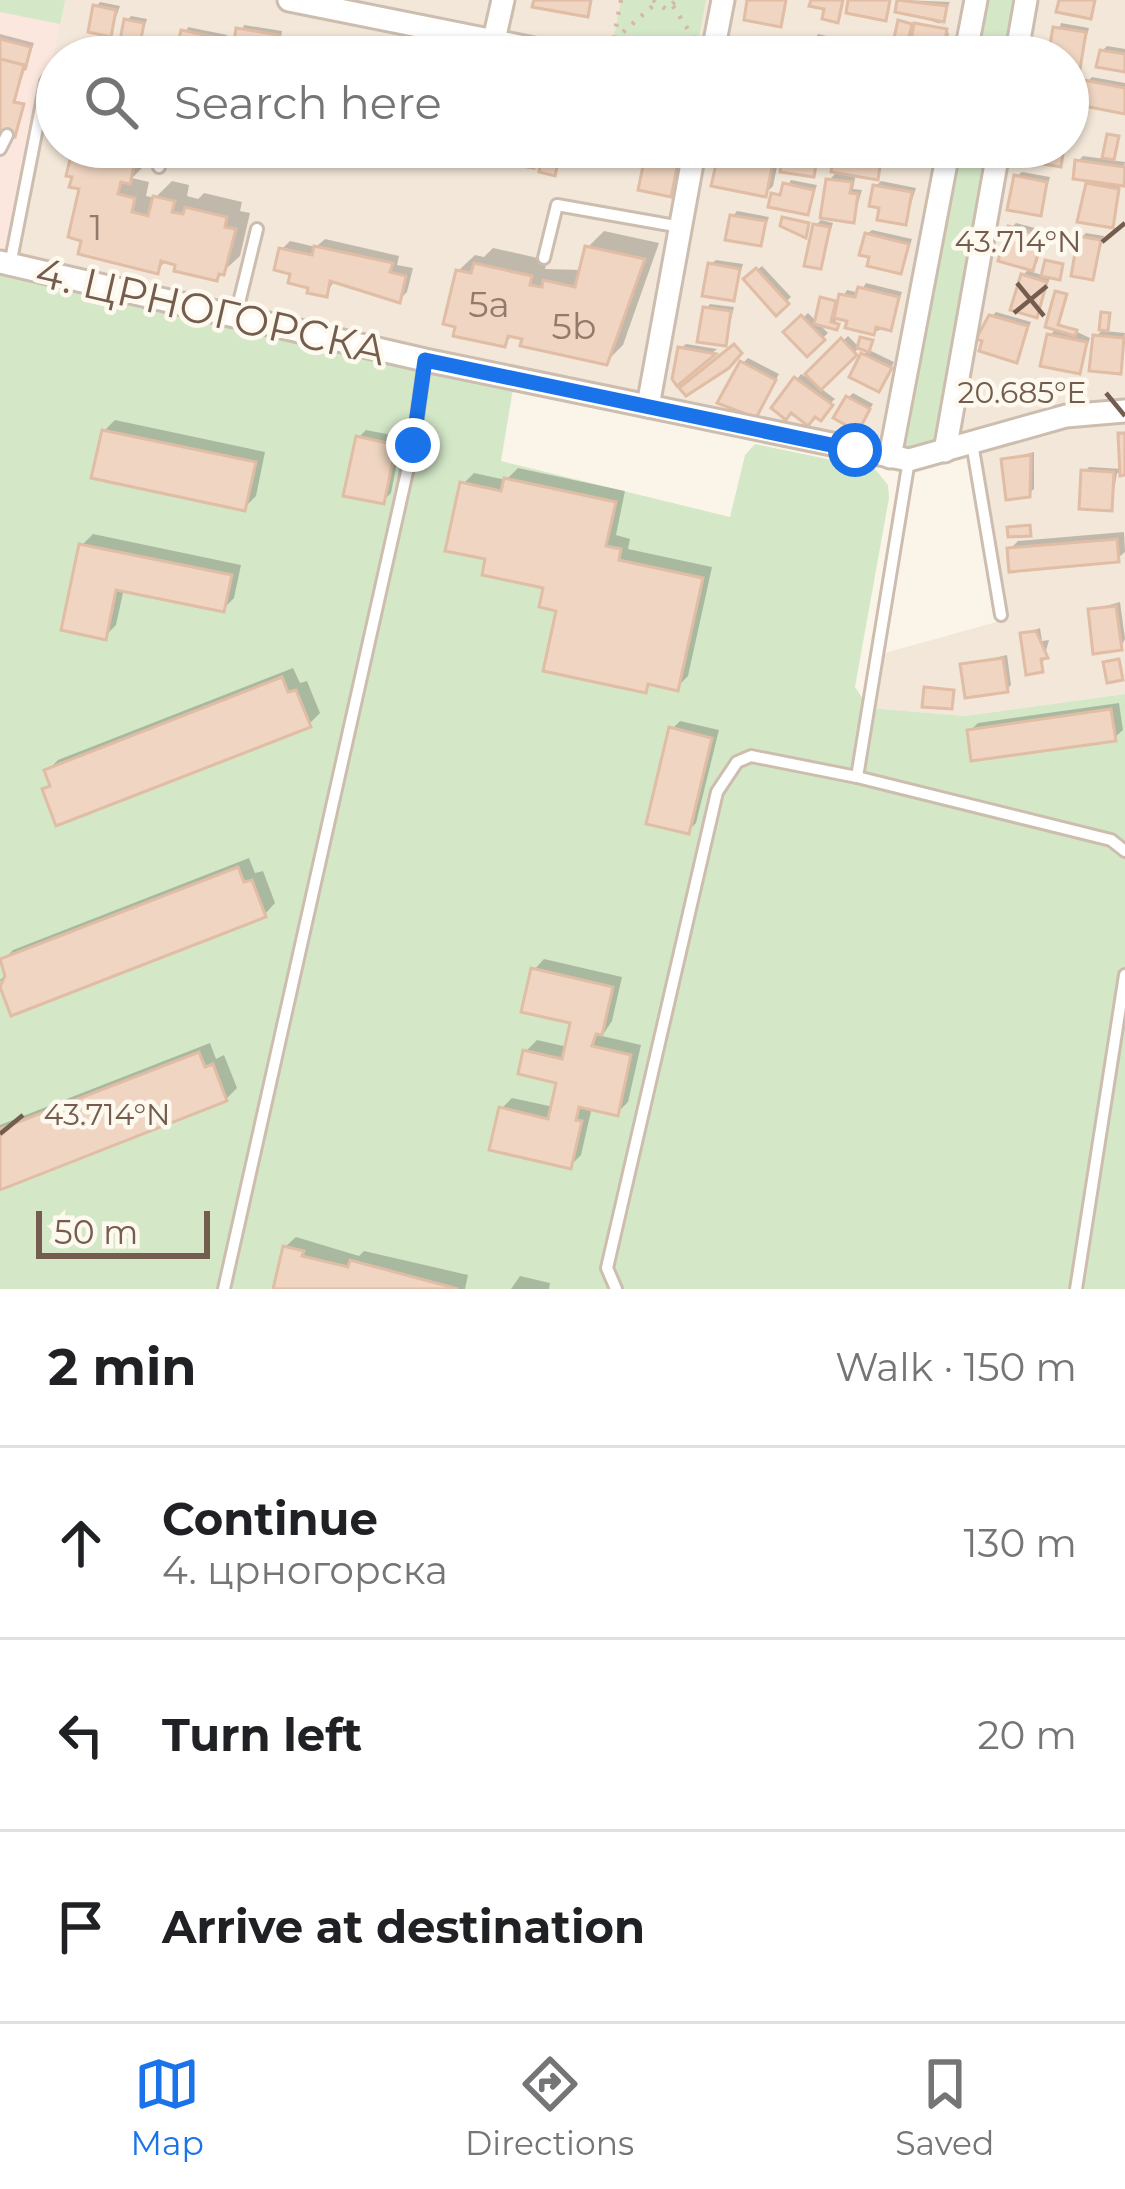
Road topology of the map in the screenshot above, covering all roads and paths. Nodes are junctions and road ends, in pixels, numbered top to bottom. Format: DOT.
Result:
graph roads {
  1 [pos="289,0"];
  2 [pos="502,0"];
  3 [pos="621,0"];
  4 [pos="723,0"];
  5 [pos="976,0"];
  6 [pos="1026,0"];
  7 [pos="654,2"];
  8 [pos="675,3"];
  9 [pos="474,36"];
  10 [pos="495,36"];
  11 [pos="614,36"];
  12 [pos="618,36"];
  13 [pos="695,36"];
  14 [pos="709,36"];
  15 [pos="969,36"];
  16 [pos="1020,36"];
  17 [pos="36,126"];
  18 [pos="7,135"];
  19 [pos="0,149"];
  20 [pos="691,168"];
  21 [pos="946,168"];
  22 [pos="995,168"];
  23 [pos="681,227"];
  24 [pos="257,229"];
  25 [pos="544,258"];
  26 [pos="5,264"];
  27 [pos="236,315"];
  28 [pos="425,360"];
  29 [pos="648,406"];
  30 [pos="1125,411"];
  31 [pos="972,443"];
  32 [pos="945,451"];
  33 [pos="899,459"];
  34 [pos="1001,615"];
  35 [pos="857,777"];
  36 [pos="1125,850"];
  37 [pos="1125,975"];
  38 [pos="613,1287"];
  39 [pos="224,1289"];
  40 [pos="1076,1289"];
  1 -- 9 [label="street"];
  2 -- 10 [label="street"];
  3 -- 11 [label="path"];
  4 -- 14 [label="street"];
  5 -- 15 [label="street"];
  6 -- 16 [label="street"];
  7 -- 8 [label="path"];
  7 -- 12 [label="path"];
  8 -- 13 [label="path"];
  17 -- 26 [label="lane"];
  18 -- 19 [label="lane"];
  20 -- 23 [label="street"];
  21 -- 33 [label="street"];
  22 -- 32 [label="street"];
  23 -- 25 [label="lane"];
  23 -- 29 [label="street"];
  24 -- 27 [label="lane"];
  26 -- 27 [label="street, 4. ЦРНОГОРСКА"];
  27 -- 28 [label="street, 4. ЦРНОГОРСКА"];
  28 -- 29 [label="street, 4. ЦРНОГОРСКА"];
  28 -- 39 [label="lane"];
  29 -- 33 [label="street, 4. ЦРНОГОРСКА"];
  30 -- 31 [label="street, 4. ЦРНОГОРСКА"];
  31 -- 32 [label="street, 4. ЦРНОГОРСКА"];
  31 -- 34 [label="lane"];
  32 -- 33 [label="street, 4. ЦРНОГОРСКА"];
  33 -- 35 [label="lane"];
  35 -- 36 [label="lane"];
  35 -- 38 [label="lane"];
  37 -- 40 [label="lane"];
}
